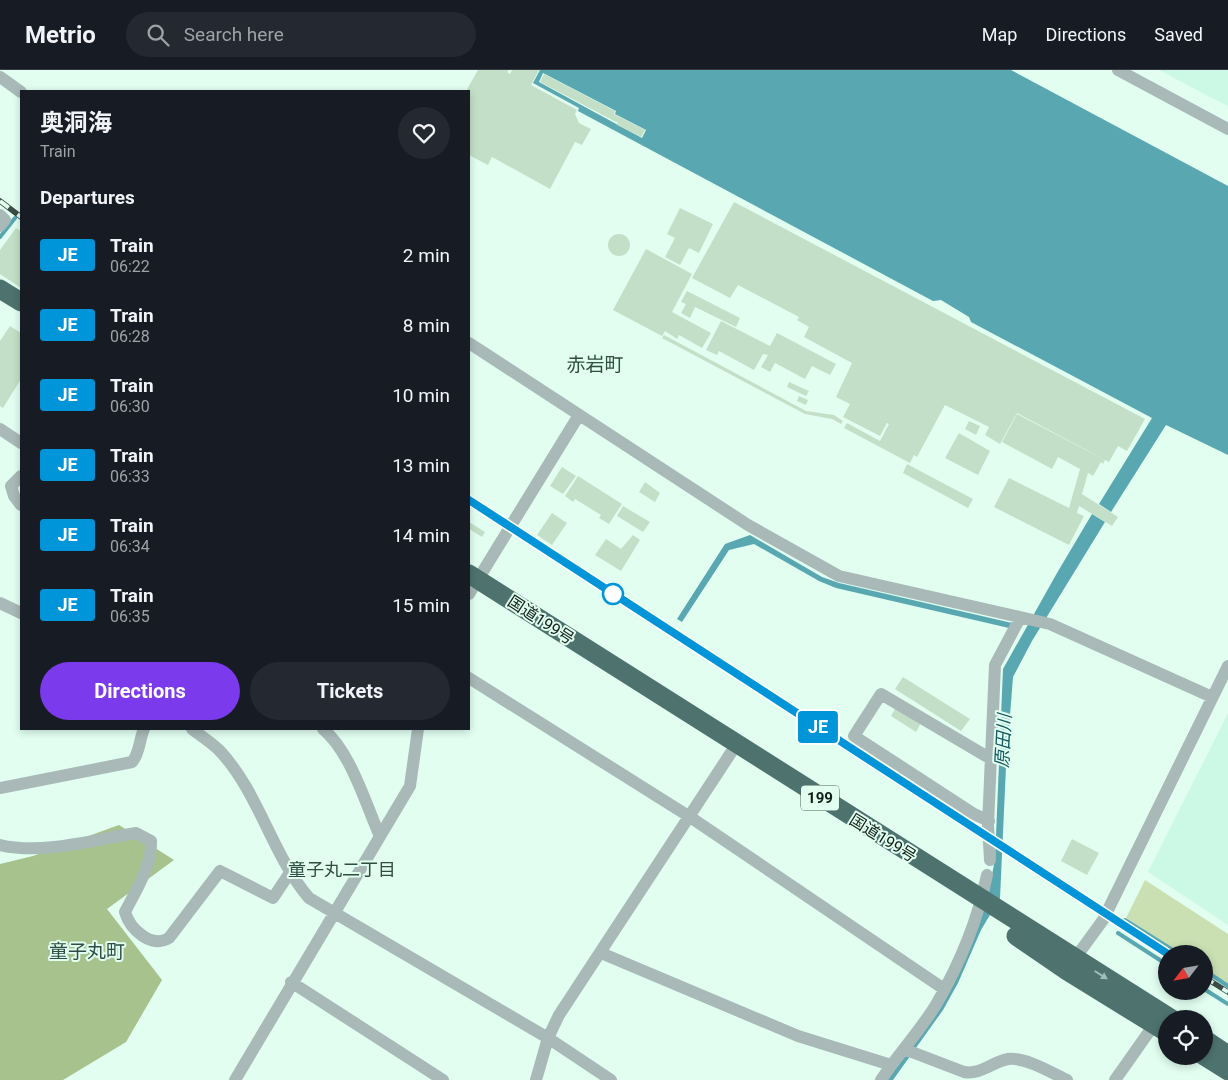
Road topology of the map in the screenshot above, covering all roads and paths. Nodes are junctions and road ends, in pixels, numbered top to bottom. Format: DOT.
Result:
graph roads {
  1 [pos="1118,70"];
  2 [pos="0,77"];
  3 [pos="20,91"];
  4 [pos="1228,129"];
  5 [pos="0,216"];
  6 [pos="0,226"];
  7 [pos="0,289"];
  8 [pos="20,301"];
  9 [pos="0,302"];
  10 [pos="20,313"];
  11 [pos="470,344"];
  12 [pos="579,415"];
  13 [pos="0,429"];
  14 [pos="20,442"];
  15 [pos="20,477"];
  16 [pos="20,504"];
  17 [pos="471,585"];
  18 [pos="0,603"];
  19 [pos="20,613"];
  20 [pos="1020,618"];
  21 [pos="1228,666"];
  22 [pos="470,679"];
  23 [pos="1212,698"];
  24 [pos="144,730"];
  25 [pos="193,730"];
  26 [pos="324,730"];
  27 [pos="418,730"];
  28 [pos="733,750"];
  29 [pos="991,759"];
  30 [pos="0,788"];
  31 [pos="690,817"];
  32 [pos="989,823"];
  33 [pos="379,834"];
  34 [pos="0,845"];
  35 [pos="990,860"];
  36 [pos="291,872"];
  37 [pos="987,875"];
  38 [pos="980,905"];
  39 [pos="332,913"];
  40 [pos="601,953"];
  41 [pos="1070,964"];
  42 [pos="291,982"];
  43 [pos="944,989"];
  44 [pos="1158,1018"];
  45 [pos="1158,1029"];
  46 [pos="548,1038"];
  47 [pos="1213,1045"];
  48 [pos="904,1048"];
  49 [pos="1228,1055"];
  50 [pos="1213,1062"];
  51 [pos="890,1066"];
  52 [pos="1228,1071"];
  53 [pos="234,1080"];
  54 [pos="443,1080"];
  55 [pos="536,1080"];
  56 [pos="611,1080"];
  57 [pos="880,1080"];
  58 [pos="1067,1080"];
  59 [pos="1115,1080"];
  1 -- 4 [label="street"];
  2 -- 3 [label="street"];
  5 -- 6 [label="street"];
  7 -- 8 [label="highway"];
  9 -- 10 [label="highway"];
  11 -- 12 [label="street"];
  12 -- 17 [label="street"];
  12 -- 20 [label="street"];
  13 -- 14 [label="street"];
  15 -- 16 [label="street"];
  17 -- 28 [label="highway, 国道199号 / 199"];
  18 -- 19 [label="street"];
  20 -- 23 [label="street"];
  20 -- 29 [label="street"];
  21 -- 23 [label="street"];
  22 -- 31 [label="street"];
  23 -- 41 [label="street"];
  24 -- 30 [label="street"];
  25 -- 36 [label="street"];
  26 -- 33 [label="street"];
  27 -- 33 [label="street"];
  28 -- 31 [label="street"];
  28 -- 38 [label="highway, 国道199号 / 199"];
  29 -- 32 [label="street"];
  29 -- 32 [label="street"];
  31 -- 40 [label="street"];
  31 -- 43 [label="street"];
  32 -- 35 [label="street, bridge"];
  33 -- 39 [label="street"];
  34 -- 36 [label="street"];
  36 -- 39 [label="street"];
  37 -- 38 [label="street"];
  38 -- 41 [label="highway, 国道199号 / 199"];
  38 -- 43 [label="street"];
  39 -- 42 [label="street"];
  39 -- 46 [label="street"];
  40 -- 46 [label="street"];
  40 -- 51 [label="street"];
  41 -- 44 [label="highway, 国道199号 / 199"];
  42 -- 53 [label="street"];
  42 -- 54 [label="street"];
  43 -- 48 [label="street"];
  45 -- 59 [label="street"];
  46 -- 55 [label="street"];
  46 -- 56 [label="street"];
  47 -- 49 [label="highway"];
  48 -- 51 [label="street"];
  48 -- 58 [label="street"];
  50 -- 52 [label="highway"];
  51 -- 57 [label="street"];
}
